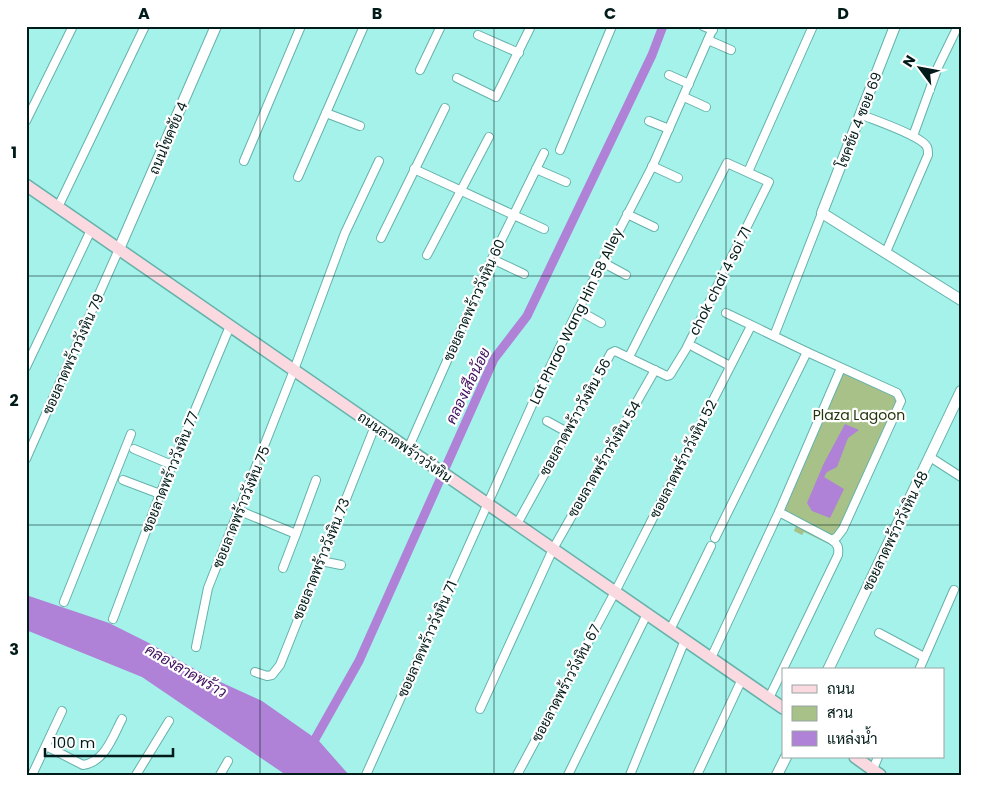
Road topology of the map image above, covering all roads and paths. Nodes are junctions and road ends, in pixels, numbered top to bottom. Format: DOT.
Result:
graph roads {
  1 [pos="73,26"];
  2 [pos="146,26"];
  3 [pos="216,26"];
  4 [pos="301,26"];
  5 [pos="364,26"];
  6 [pos="441,26"];
  7 [pos="532,26"];
  8 [pos="612,26"];
  9 [pos="703,26"];
  10 [pos="895,26"];
  11 [pos="958,26"];
  12 [pos="810,27"];
  13 [pos="714,28"];
  14 [pos="478,35"];
  15 [pos="708,40"];
  16 [pos="731,50"];
  17 [pos="519,53"];
  18 [pos="420,70"];
  19 [pos="668,74"];
  20 [pos="457,78"];
  21 [pos="690,84"];
  22 [pos="684,97"];
  23 [pos="706,107"];
  24 [pos="445,108"];
  25 [pos="326,113"];
  26 [pos="862,115"];
  27 [pos="26,121"];
  28 [pos="649,121"];
  29 [pos="360,126"];
  30 [pos="668,130"];
  31 [pos="913,136"];
  32 [pos="489,137"];
  33 [pos="560,150"];
  34 [pos="544,153"];
  35 [pos="244,161"];
  36 [pos="379,162"];
  37 [pos="652,166"];
  38 [pos="414,169"];
  39 [pos="536,169"];
  40 [pos="748,172"];
  41 [pos="298,177"];
  42 [pos="678,178"];
  43 [pos="566,182"];
  44 [pos="26,185"];
  45 [pos="460,192"];
  46 [pos="58,207"];
  47 [pos="822,213"];
  48 [pos="627,214"];
  49 [pos="513,215"];
  50 [pos="654,227"];
  51 [pos="544,229"];
  52 [pos="91,230"];
  53 [pos="381,238"];
  54 [pos="119,249"];
  55 [pos="886,252"];
  56 [pos="427,256"];
  57 [pos="492,258"];
  58 [pos="602,262"];
  59 [pos="524,274"];
  60 [pos="626,275"];
  61 [pos="961,300"];
  62 [pos="578,310"];
  63 [pos="726,313"];
  64 [pos="601,323"];
  65 [pos="230,326"];
  66 [pos="751,326"];
  67 [pos="774,336"];
  68 [pos="694,347"];
  69 [pos="807,352"];
  70 [pos="629,357"];
  71 [pos="730,366"];
  72 [pos="26,367"];
  73 [pos="841,368"];
  74 [pos="294,370"];
  75 [pos="655,370"];
  76 [pos="670,375"];
  77 [pos="961,391"];
  78 [pos="546,421"];
  79 [pos="375,426"];
  80 [pos="567,432"];
  81 [pos="131,434"];
  82 [pos="134,449"];
  83 [pos="408,449"];
  84 [pos="930,457"];
  85 [pos="26,459"];
  86 [pos="172,465"];
  87 [pos="961,477"];
  88 [pos="123,480"];
  89 [pos="316,480"];
  90 [pos="160,494"];
  91 [pos="487,503"];
  92 [pos="240,511"];
  93 [pos="779,512"];
  94 [pos="517,524"];
  95 [pos="296,534"];
  96 [pos="832,540"];
  97 [pos="553,549"];
  98 [pos="321,561"];
  99 [pos="340,564"];
  100 [pos="283,568"];
  101 [pos="954,590"];
  102 [pos="615,592"];
  103 [pos="64,602"];
  104 [pos="647,614"];
  105 [pos="114,619"];
  106 [pos="670,630"];
  107 [pos="879,633"];
  108 [pos="685,640"];
  109 [pos="196,647"];
  110 [pos="924,657"];
  111 [pos="711,658"];
  112 [pos="783,668"];
  113 [pos="829,668"];
  114 [pos="920,668"];
  115 [pos="782,671"];
  116 [pos="255,672"];
  117 [pos="742,680"];
  118 [pos="769,698"];
  119 [pos="782,707"];
  120 [pos="480,709"];
  121 [pos="62,711"];
  122 [pos="122,719"];
  123 [pos="169,721"];
  124 [pos="46,746"];
  125 [pos="786,758"];
  126 [pos="856,758"];
  127 [pos="878,758"];
  128 [pos="228,761"];
  129 [pos="874,773"];
  130 [pos="32,775"];
  131 [pos="136,775"];
  132 [pos="220,775"];
  133 [pos="366,775"];
  134 [pos="516,775"];
  135 [pos="568,775"];
  136 [pos="630,775"];
  137 [pos="697,775"];
  138 [pos="777,775"];
  1 -- 27 [label="street"];
  2 -- 46 [label="street"];
  3 -- 54 [label="street, ถนนโชคชัย 4"];
  4 -- 35 [label="street"];
  5 -- 25 [label="street"];
  6 -- 18 [label="street"];
  7 -- 17 [label="street"];
  8 -- 33 [label="street"];
  9 -- 13 [label="street"];
  10 -- 26 [label="street, โชคชัย 4 ซอย 69"];
  11 -- 31 [label="street"];
  12 -- 40 [label="street"];
  13 -- 15 [label="street, Lat Phrao Wang Hin 58 Alley"];
  14 -- 17 [label="street"];
  15 -- 16 [label="street"];
  15 -- 21 [label="street, Lat Phrao Wang Hin 58 Alley"];
  17 -- 20 [label="street"];
  19 -- 21 [label="street"];
  21 -- 22 [label="street, Lat Phrao Wang Hin 58 Alley"];
  22 -- 23 [label="street"];
  22 -- 30 [label="street, Lat Phrao Wang Hin 58 Alley"];
  24 -- 38 [label="street"];
  25 -- 29 [label="street"];
  25 -- 41 [label="street"];
  26 -- 31 [label="street"];
  26 -- 47 [label="street, โชคชัย 4 ซอย 69"];
  28 -- 30 [label="street"];
  30 -- 37 [label="street, Lat Phrao Wang Hin 58 Alley"];
  31 -- 55 [label="street"];
  32 -- 45 [label="street"];
  34 -- 39 [label="street, ซอยลาดพร้าววังหิน 60"];
  36 -- 74 [label="street, ซอยลาดพร้าววังหิน 75"];
  37 -- 42 [label="street"];
  37 -- 48 [label="street, Lat Phrao Wang Hin 58 Alley"];
  38 -- 45 [label="street"];
  38 -- 53 [label="street"];
  39 -- 43 [label="street"];
  39 -- 49 [label="street, ซอยลาดพร้าววังหิน 60"];
  40 -- 70 [label="street"];
  40 -- 76 [label="street, chok chai 4 soi 71"];
  44 -- 46 [label="main road, ถนนลาดพร้าววังหิน"];
  45 -- 49 [label="street"];
  45 -- 56 [label="street"];
  46 -- 52 [label="main road, ถนนลาดพร้าววังหิน"];
  47 -- 55 [label="street"];
  47 -- 67 [label="street"];
  48 -- 50 [label="street"];
  48 -- 58 [label="street, Lat Phrao Wang Hin 58 Alley"];
  49 -- 51 [label="street"];
  49 -- 57 [label="street, ซอยลาดพร้าววังหิน 60"];
  52 -- 54 [label="main road, ถนนลาดพร้าววังหิน"];
  52 -- 72 [label="street"];
  54 -- 65 [label="main road, ถนนลาดพร้าววังหิน"];
  54 -- 85 [label="street, ซอยลาดพร้าววังหิน 79"];
  55 -- 61 [label="street"];
  57 -- 59 [label="street"];
  57 -- 83 [label="street, ซอยลาดพร้าววังหิน 60"];
  58 -- 60 [label="street"];
  58 -- 62 [label="street, Lat Phrao Wang Hin 58 Alley"];
  62 -- 64 [label="street"];
  62 -- 91 [label="street, Lat Phrao Wang Hin 58 Alley"];
  63 -- 66 [label="street"];
  65 -- 74 [label="main road, ถนนลาดพร้าววังหิน"];
  65 -- 86 [label="street, ซอยลาดพร้าววังหิน 77"];
  66 -- 67 [label="street"];
  66 -- 71 [label="street, ซอยลาดพร้าววังหิน 52"];
  67 -- 69 [label="street"];
  68 -- 71 [label="street"];
  69 -- 73 [label="street"];
  69 -- 106 [label="street"];
  70 -- 75 [label="street, ซอยลาดพร้าววังหิน 56"];
  70 -- 80 [label="street, ซอยลาดพร้าววังหิน 56"];
  71 -- 102 [label="street, ซอยลาดพร้าววังหิน 52"];
  73 -- 93 [label="street"];
  73 -- 96 [label="street"];
  74 -- 79 [label="main road, ถนนลาดพร้าววังหิน"];
  74 -- 92 [label="street, ซอยลาดพร้าววังหิน 75"];
  75 -- 76 [label="street, ซอยลาดพร้าววังหิน 56"];
  75 -- 97 [label="street, ซอยลาดพร้าววังหิน 54"];
  77 -- 84 [label="street, ซอยลาดพร้าววังหิน 48"];
  78 -- 80 [label="street"];
  79 -- 83 [label="main road, ถนนลาดพร้าววังหิน"];
  79 -- 98 [label="street, ซอยลาดพร้าววังหิน 73"];
  80 -- 94 [label="street, ซอยลาดพร้าววังหิน 56"];
  81 -- 103 [label="street"];
  82 -- 86 [label="street"];
  83 -- 91 [label="main road, ถนนลาดพร้าววังหิน"];
  84 -- 87 [label="street"];
  84 -- 113 [label="street, ซอยลาดพร้าววังหิน 48"];
  86 -- 90 [label="street, ซอยลาดพร้าววังหิน 77"];
  88 -- 90 [label="street"];
  89 -- 95 [label="street"];
  90 -- 105 [label="street, ซอยลาดพร้าววังหิน 77"];
  91 -- 94 [label="main road, ถนนลาดพร้าววังหิน"];
  91 -- 133 [label="street, ซอยลาดพร้าววังหิน 71"];
  92 -- 95 [label="street"];
  92 -- 109 [label="street, ซอยลาดพร้าววังหิน 75"];
  93 -- 96 [label="street"];
  93 -- 111 [label="street"];
  94 -- 97 [label="main road, ถนนลาดพร้าววังหิน"];
  95 -- 100 [label="street"];
  96 -- 112 [label="street"];
  97 -- 102 [label="main road, ถนนลาดพร้าววังหิน"];
  97 -- 120 [label="street, ซอยลาดพร้าววังหิน 54"];
  98 -- 99 [label="street"];
  98 -- 116 [label="street, ซอยลาดพร้าววังหิน 73"];
  101 -- 110 [label="street"];
  102 -- 104 [label="main road, ถนนลาดพร้าววังหิน"];
  102 -- 134 [label="street, ซอยลาดพร้าววังหิน 67"];
  104 -- 106 [label="main road, ถนนลาดพร้าววังหิน"];
  104 -- 135 [label="street"];
  106 -- 108 [label="main road, ถนนลาดพร้าววังหิน"];
  107 -- 110 [label="street"];
  108 -- 111 [label="main road, ถนนลาดพร้าววังหิน"];
  108 -- 136 [label="street"];
  110 -- 114 [label="street"];
  111 -- 117 [label="main road, ถนนลาดพร้าววังหิน"];
  115 -- 118 [label="street"];
  117 -- 118 [label="main road, ถนนลาดพร้าววังหิน"];
  117 -- 137 [label="street"];
  118 -- 119 [label="main road, ถนนลาดพร้าววังหิน"];
  121 -- 124 [label="street"];
  122 -- 124 [label="street"];
  123 -- 131 [label="street"];
  124 -- 130 [label="street"];
  125 -- 138 [label="street"];
  126 -- 129 [label="main road"];
  127 -- 129 [label="street"];
  128 -- 132 [label="street"];
}
